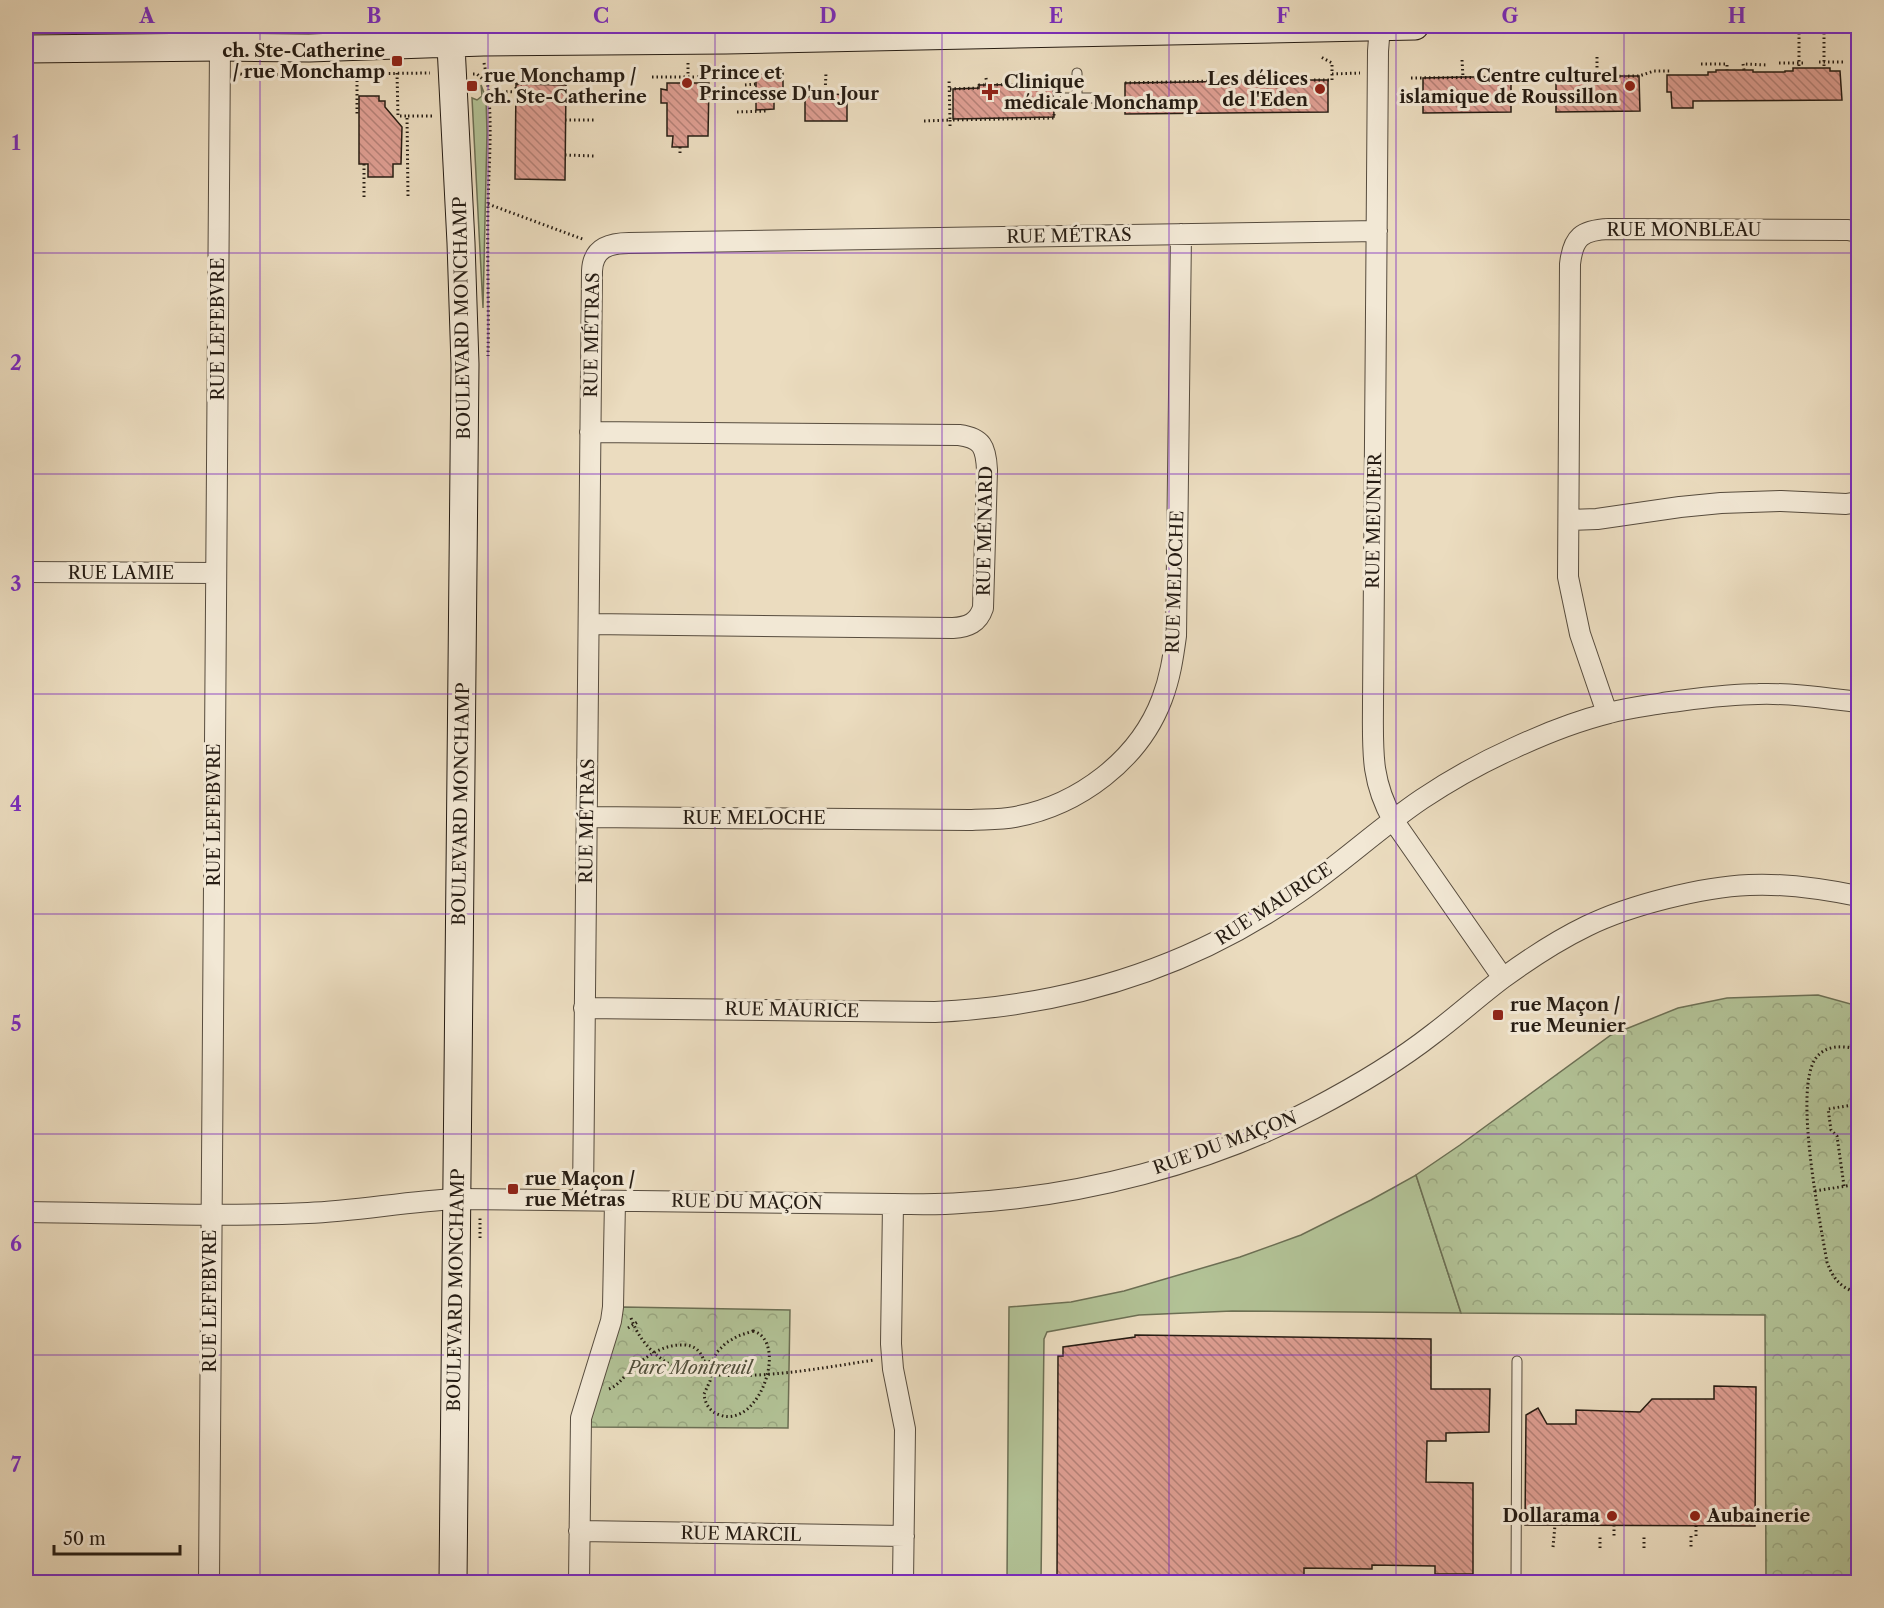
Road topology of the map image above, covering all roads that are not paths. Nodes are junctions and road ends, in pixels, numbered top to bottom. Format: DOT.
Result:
graph roads {
  1 [pos="1380,26"];
  2 [pos="1415,26"];
  3 [pos="450,35"];
  4 [pos="220,47"];
  5 [pos="26,49"];
  6 [pos="1077,73"];
  7 [pos="1065,98"];
  8 [pos="1077,98"];
  9 [pos="1093,98"];
  10 [pos="1377,231"];
  11 [pos="1858,232"];
  12 [pos="1181,234"];
  13 [pos="590,432"];
  14 [pos="1858,502"];
  15 [pos="1569,520"];
  16 [pos="26,572"];
  17 [pos="216,573"];
  18 [pos="588,624"];
  19 [pos="1858,702"];
  20 [pos="1606,713"];
  21 [pos="587,817"];
  22 [pos="1393,820"];
  23 [pos="1858,896"];
  24 [pos="1503,978"];
  25 [pos="584,1008"];
  26 [pos="458,1199"];
  27 [pos="583,1200"];
  28 [pos="615,1201"];
  29 [pos="893,1204"];
  30 [pos="26,1212"];
  31 [pos="211,1214"];
  32 [pos="1517,1361"];
  33 [pos="579,1532"];
  34 [pos="904,1536"];
  35 [pos="208,1582"];
  36 [pos="453,1582"];
  37 [pos="579,1582"];
  38 [pos="903,1582"];
  39 [pos="1516,1582"];
  1 -- 2 [label="street"];
  1 -- 3 [label="street"];
  1 -- 10 [label="street, RUE MEUNIER"];
  3 -- 4 [label="street"];
  3 -- 26 [label="street, BOULEVARD MONCHAMP"];
  4 -- 5 [label="street"];
  4 -- 17 [label="street, RUE LEFEBVRE"];
  6 -- 8 [label="lane"];
  7 -- 8 [label="lane"];
  8 -- 9 [label="lane"];
  10 -- 12 [label="street, RUE MÉTRAS"];
  10 -- 22 [label="street, RUE MEUNIER"];
  11 -- 15 [label="street, RUE MONBLEAU"];
  12 -- 13 [label="street, RUE MÉTRAS"];
  12 -- 21 [label="street, RUE MELOCHE"];
  13 -- 18 [label="street, RUE MÉTRAS"];
  13 -- 18 [label="street, RUE MÉNARD"];
  14 -- 15 [label="street"];
  15 -- 20 [label="street, RUE MONBLEAU"];
  16 -- 17 [label="street, RUE LAMIE"];
  17 -- 31 [label="street, RUE LEFEBVRE"];
  18 -- 21 [label="street, RUE MÉTRAS"];
  19 -- 20 [label="street, RUE MAURICE"];
  20 -- 22 [label="street, RUE MAURICE"];
  21 -- 25 [label="street, RUE MÉTRAS"];
  22 -- 24 [label="street, RUE MEUNIER"];
  22 -- 25 [label="street, RUE MAURICE"];
  23 -- 24 [label="street, RUE DU MAÇON"];
  24 -- 29 [label="street, RUE DU MAÇON"];
  25 -- 27 [label="street, RUE MÉTRAS"];
  26 -- 27 [label="street, RUE DU MAÇON"];
  26 -- 31 [label="street, RUE DU MAÇON"];
  26 -- 36 [label="street, BOULEVARD MONCHAMP"];
  27 -- 28 [label="street, RUE DU MAÇON"];
  28 -- 29 [label="street, RUE DU MAÇON"];
  28 -- 33 [label="street"];
  29 -- 34 [label="street"];
  30 -- 31 [label="street, RUE DU MAÇON"];
  31 -- 35 [label="street, RUE LEFEBVRE"];
  32 -- 39 [label="lane"];
  33 -- 34 [label="street, RUE MARCIL"];
  33 -- 37 [label="street"];
  34 -- 38 [label="street"];
}
